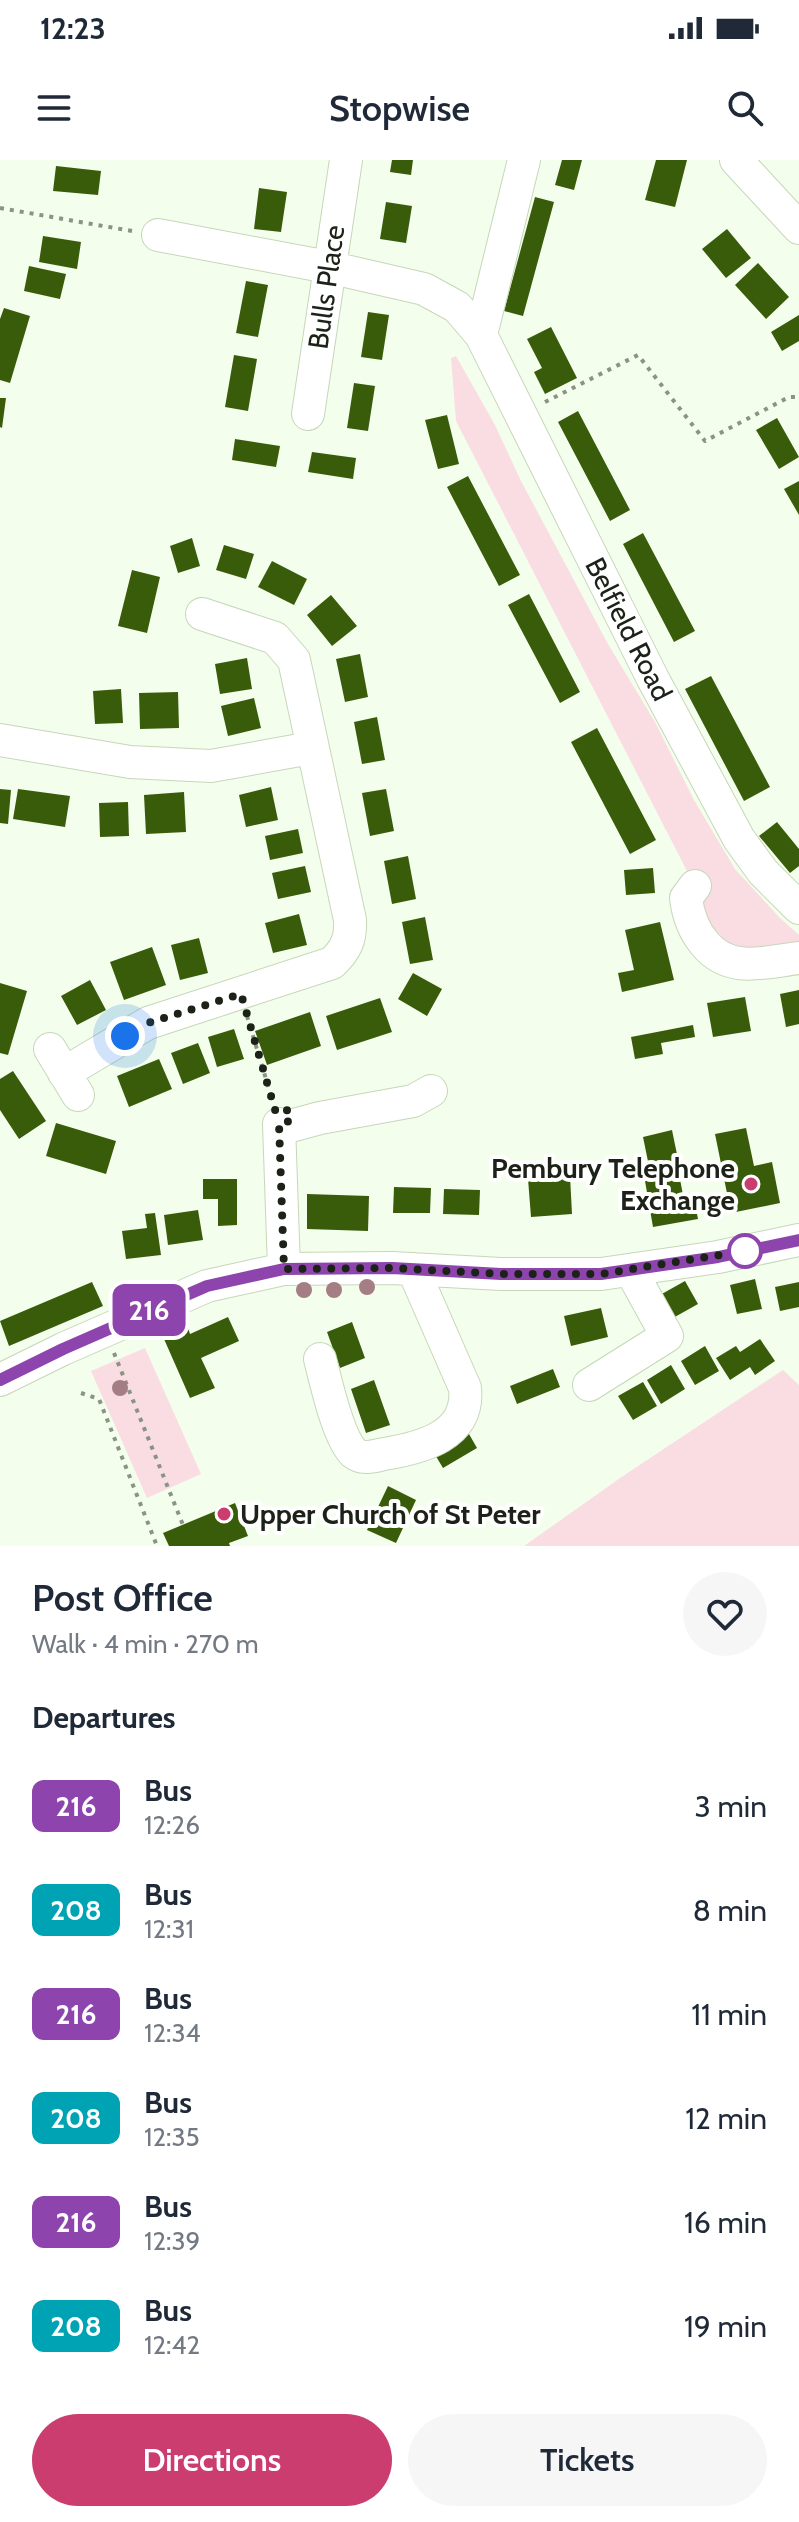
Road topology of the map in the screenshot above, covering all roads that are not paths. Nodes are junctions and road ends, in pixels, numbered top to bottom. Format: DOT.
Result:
graph roads {
  1 [pos="346,160"];
  2 [pos="524,160"];
  3 [pos="736,160"];
  4 [pos="799,228"];
  5 [pos="158,235"];
  6 [pos="328,267"];
  7 [pos="481,335"];
  8 [pos="304,414"];
  9 [pos="202,614"];
  10 [pos="0,740"];
  11 [pos="311,748"];
  12 [pos="695,886"];
  13 [pos="799,908"];
  14 [pos="799,958"];
  15 [pos="64,1072"];
  16 [pos="431,1091"];
  17 [pos="799,1240"];
  18 [pos="284,1269"];
  19 [pos="413,1269"];
  20 [pos="635,1269"];
  21 [pos="320,1359"];
  22 [pos="0,1380"];
  23 [pos="589,1385"];
  1 -- 6 [label="street, Bulls Place"];
  2 -- 7 [label="street"];
  3 -- 4 [label="street"];
  5 -- 6 [label="street, Belfield Road"];
  6 -- 7 [label="street, Belfield Road"];
  6 -- 8 [label="street, Bulls Place"];
  7 -- 13 [label="street, Belfield Road"];
  9 -- 11 [label="street"];
  10 -- 11 [label="street"];
  11 -- 15 [label="street"];
  12 -- 14 [label="street"];
  16 -- 18 [label="street"];
  17 -- 20 [label="street"];
  18 -- 19 [label="street"];
  18 -- 22 [label="street"];
  19 -- 20 [label="street"];
  19 -- 21 [label="street"];
  20 -- 23 [label="street"];
}
